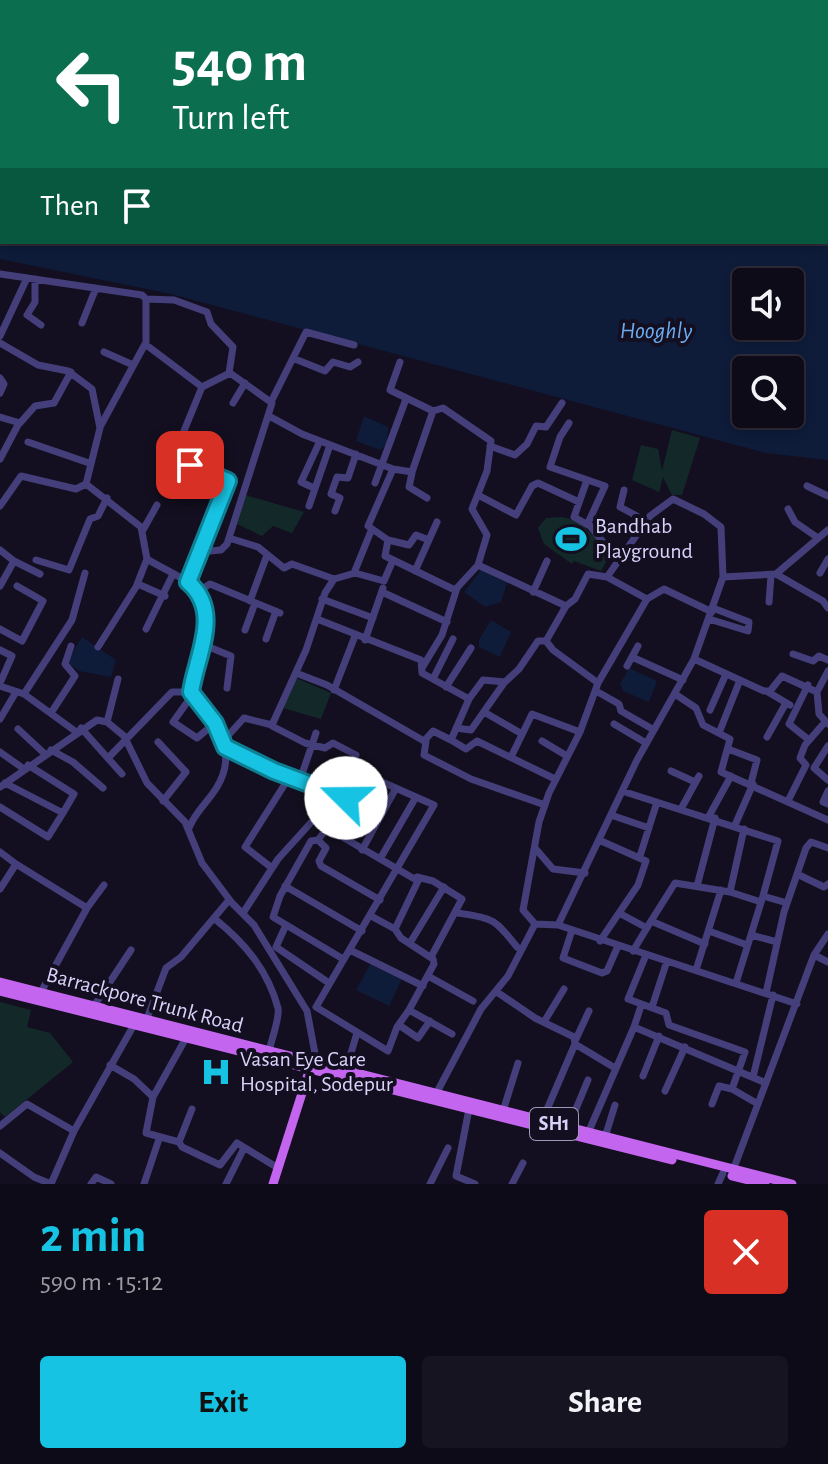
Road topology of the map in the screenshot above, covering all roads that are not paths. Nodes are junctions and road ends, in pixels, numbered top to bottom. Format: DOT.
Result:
graph roads {
  1 [pos="0,274"];
  2 [pos="31,279"];
  3 [pos="96,288"];
  4 [pos="146,299"];
  5 [pos="82,323"];
  6 [pos="41,325"];
  7 [pos="0,336"];
  8 [pos="3,344"];
  9 [pos="146,344"];
  10 [pos="354,345"];
  11 [pos="104,352"];
  12 [pos="0,356"];
  13 [pos="295,359"];
  14 [pos="358,362"];
  15 [pos="400,362"];
  16 [pos="133,365"];
  17 [pos="71,372"];
  18 [pos="229,373"];
  19 [pos="0,378"];
  20 [pos="245,383"];
  21 [pos="202,387"];
  22 [pos="0,393"];
  23 [pos="406,399"];
  24 [pos="271,402"];
  25 [pos="233,403"];
  26 [pos="562,403"];
  27 [pos="433,411"];
  28 [pos="269,416"];
  29 [pos="0,417"];
  30 [pos="19,423"];
  31 [pos="569,423"];
  32 [pos="100,428"];
  33 [pos="320,441"];
  34 [pos="28,442"];
  35 [pos="179,443"];
  36 [pos="330,445"];
  37 [pos="490,446"];
  38 [pos="356,454"];
  39 [pos="0,459"];
  40 [pos="89,463"];
  41 [pos="381,463"];
  42 [pos="196,468"];
  43 [pos="393,469"];
  44 [pos="412,473"];
  45 [pos="162,476"];
  46 [pos="587,480"];
  47 [pos="375,483"];
  48 [pos="86,484"];
  49 [pos="807,486"];
  50 [pos="314,488"];
  51 [pos="624,490"];
  52 [pos="181,494"];
  53 [pos="478,495"];
  54 [pos="828,496"];
  55 [pos="107,498"];
  56 [pos="427,498"];
  57 [pos="579,502"];
  58 [pos="157,505"];
  59 [pos="0,506"];
  60 [pos="309,506"];
  61 [pos="788,509"];
  62 [pos="335,511"];
  63 [pos="646,521"];
  64 [pos="437,522"];
  65 [pos="588,525"];
  66 [pos="143,530"];
  67 [pos="828,530"];
  68 [pos="371,531"];
  69 [pos="229,538"];
  70 [pos="818,538"];
  71 [pos="388,540"];
  72 [pos="429,540"];
  73 [pos="0,550"];
  74 [pos="199,552"];
  75 [pos="267,555"];
  76 [pos="621,555"];
  77 [pos="147,559"];
  78 [pos="828,559"];
  79 [pos="36,560"];
  80 [pos="393,560"];
  81 [pos="14,561"];
  82 [pos="547,561"];
  83 [pos="478,565"];
  84 [pos="415,571"];
  85 [pos="85,573"];
  86 [pos="354,573"];
  87 [pos="820,573"];
  88 [pos="40,574"];
  89 [pos="173,574"];
  90 [pos="774,575"];
  91 [pos="607,577"];
  92 [pos="723,577"];
  93 [pos="334,579"];
  94 [pos="384,581"];
  95 [pos="188,582"];
  96 [pos="138,584"];
  97 [pos="0,586"];
  98 [pos="17,586"];
  99 [pos="457,588"];
  100 [pos="197,592"];
  101 [pos="382,592"];
  102 [pos="533,592"];
  103 [pos="165,596"];
  104 [pos="322,599"];
  105 [pos="647,599"];
  106 [pos="252,602"];
  107 [pos="769,602"];
  108 [pos="566,606"];
  109 [pos="828,608"];
  110 [pos="711,613"];
  111 [pos="373,618"];
  112 [pos="317,619"];
  113 [pos="447,622"];
  114 [pos="0,629"];
  115 [pos="146,629"];
  116 [pos="245,630"];
  117 [pos="355,636"];
  118 [pos="266,639"];
  119 [pos="453,639"];
  120 [pos="365,640"];
  121 [pos="546,641"];
  122 [pos="204,645"];
  123 [pos="71,646"];
  124 [pos="638,646"];
  125 [pos="98,647"];
  126 [pos="471,648"];
  127 [pos="0,650"];
  128 [pos="793,654"];
  129 [pos="632,657"];
  130 [pos="694,659"];
  131 [pos="828,660"];
  132 [pos="627,666"];
  133 [pos="422,668"];
  134 [pos="828,671"];
  135 [pos="296,673"];
  136 [pos="726,674"];
  137 [pos="118,679"];
  138 [pos="433,679"];
  139 [pos="683,680"];
  140 [pos="740,680"];
  141 [pos="504,683"];
  142 [pos="0,684"];
  143 [pos="808,685"];
  144 [pos="446,687"];
  145 [pos="597,687"];
  146 [pos="227,688"];
  147 [pos="334,690"];
  148 [pos="768,692"];
  149 [pos="817,692"];
  150 [pos="20,693"];
  151 [pos="192,693"];
  152 [pos="675,694"];
  153 [pos="469,699"];
  154 [pos="786,703"];
  155 [pos="796,708"];
  156 [pos="710,710"];
  157 [pos="484,712"];
  158 [pos="51,713"];
  159 [pos="0,719"];
  160 [pos="107,722"];
  161 [pos="215,723"];
  162 [pos="826,723"];
  163 [pos="614,724"];
  164 [pos="272,726"];
  165 [pos="456,728"];
  166 [pos="18,729"];
  167 [pos="78,730"];
  168 [pos="654,730"];
  169 [pos="580,732"];
  170 [pos="316,733"];
  171 [pos="719,733"];
  172 [pos="522,734"];
  173 [pos="767,737"];
  174 [pos="451,740"];
  175 [pos="809,740"];
  176 [pos="127,741"];
  177 [pos="426,741"];
  178 [pos="542,741"];
  179 [pos="158,742"];
  180 [pos="646,743"];
  181 [pos="225,744"];
  182 [pos="312,746"];
  183 [pos="828,747"];
  184 [pos="728,749"];
  185 [pos="0,752"];
  186 [pos="49,752"];
  187 [pos="356,755"];
  188 [pos="110,756"];
  189 [pos="567,756"];
  190 [pos="511,757"];
  191 [pos="26,767"];
  192 [pos="671,771"];
  193 [pos="122,774"];
  194 [pos="290,776"];
  195 [pos="731,776"];
  196 [pos="555,779"];
  197 [pos="300,780"];
  198 [pos="828,780"];
  199 [pos="752,784"];
  200 [pos="3,785"];
  201 [pos="103,788"];
  202 [pos="396,788"];
  203 [pos="622,791"];
  204 [pos="828,791"];
  205 [pos="416,797"];
  206 [pos="346,798"];
  207 [pos="163,801"];
  208 [pos="788,801"];
  209 [pos="657,802"];
  210 [pos="828,804"];
  211 [pos="545,805"];
  212 [pos="0,807"];
  213 [pos="681,809"];
  214 [pos="63,813"];
  215 [pos="611,815"];
  216 [pos="316,817"];
  217 [pos="712,817"];
  218 [pos="828,820"];
  219 [pos="739,827"];
  220 [pos="189,828"];
  221 [pos="327,828"];
  222 [pos="649,828"];
  223 [pos="318,840"];
  224 [pos="599,840"];
  225 [pos="535,848"];
  226 [pos="828,848"];
  227 [pos="362,850"];
  228 [pos="0,852"];
  229 [pos="640,856"];
  230 [pos="380,859"];
  231 [pos="16,864"];
  232 [pos="272,868"];
  233 [pos="399,870"];
  234 [pos="585,873"];
  235 [pos="797,874"];
  236 [pos="414,876"];
  237 [pos="828,884"];
  238 [pos="104,885"];
  239 [pos="285,886"];
  240 [pos="697,886"];
  241 [pos="444,887"];
  242 [pos="0,889"];
  243 [pos="725,891"];
  244 [pos="762,899"];
  245 [pos="229,900"];
  246 [pos="380,900"];
  247 [pos="787,903"];
  248 [pos="87,908"];
  249 [pos="243,913"];
  250 [pos="458,913"];
  251 [pos="619,913"];
  252 [pos="371,916"];
  253 [pos="215,919"];
  254 [pos="535,924"];
  255 [pos="649,924"];
  256 [pos="286,925"];
  257 [pos="558,925"];
  258 [pos="395,929"];
  259 [pos="572,930"];
  260 [pos="362,931"];
  261 [pos="709,931"];
  262 [pos="828,934"];
  263 [pos="751,935"];
  264 [pos="600,941"];
  265 [pos="777,942"];
  266 [pos="410,943"];
  267 [pos="705,944"];
  268 [pos="747,945"];
  269 [pos="618,946"];
  270 [pos="517,947"];
  271 [pos="131,950"];
  272 [pos="350,950"];
  273 [pos="633,951"];
  274 [pos="646,955"];
  275 [pos="814,955"];
  276 [pos="431,957"];
  277 [pos="343,959"];
  278 [pos="667,961"];
  279 [pos="828,962"];
  280 [pos="696,970"];
  281 [pos="428,976"];
  282 [pos="0,982"];
  283 [pos="329,983"];
  284 [pos="736,983"];
  285 [pos="423,986"];
  286 [pos="564,989"];
  287 [pos="0,991"];
  288 [pos="41,992"];
  289 [pos="497,992"];
  290 [pos="769,994"];
  291 [pos="473,1001"];
  292 [pos="797,1004"];
  293 [pos="94,1006"];
  294 [pos="641,1006"];
  295 [pos="652,1007"];
  296 [pos="409,1010"];
  297 [pos="589,1011"];
  298 [pos="430,1021"];
  299 [pos="141,1022"];
  300 [pos="544,1022"];
  301 [pos="667,1024"];
  302 [pos="399,1025"];
  303 [pos="634,1027"];
  304 [pos="357,1033"];
  305 [pos="452,1034"];
  306 [pos="660,1037"];
  307 [pos="186,1038"];
  308 [pos="576,1042"];
  309 [pos="685,1047"];
  310 [pos="269,1051"];
  311 [pos="518,1063"];
  312 [pos="110,1065"];
  313 [pos="314,1065"];
  314 [pos="615,1068"];
  315 [pos="740,1070"];
  316 [pos="344,1074"];
  317 [pos="643,1076"];
  318 [pos="753,1077"];
  319 [pos="588,1080"];
  320 [pos="766,1083"];
  321 [pos="732,1089"];
  322 [pos="665,1091"];
  323 [pos="436,1094"];
  324 [pos="153,1097"];
  325 [pos="712,1104"];
  326 [pos="758,1104"];
  327 [pos="615,1105"];
  328 [pos="192,1109"];
  329 [pos="469,1109"];
  330 [pos="503,1111"];
  331 [pos="542,1121"];
  332 [pos="0,1126"];
  333 [pos="568,1128"];
  334 [pos="74,1131"];
  335 [pos="588,1133"];
  336 [pos="605,1137"];
  337 [pos="159,1139"];
  338 [pos="179,1142"];
  339 [pos="244,1148"];
  340 [pos="448,1148"];
  341 [pos="0,1153"];
  342 [pos="523,1163"];
  343 [pos="278,1168"];
  344 [pos="729,1173"];
  345 [pos="456,1176"];
  346 [pos="53,1183"];
  347 [pos="91,1184"];
  348 [pos="111,1184"];
  349 [pos="144,1184"];
  350 [pos="226,1184"];
  351 [pos="276,1184"];
  352 [pos="430,1184"];
  353 [pos="452,1184"];
  354 [pos="475,1184"];
  355 [pos="512,1184"];
  356 [pos="718,1184"];
  357 [pos="765,1184"];
  358 [pos="792,1184"];
  1 -- 2 [label="street"];
  2 -- 3 [label="street"];
  2 -- 6 [label="street"];
  2 -- 7 [label="street"];
  3 -- 4 [label="street"];
  3 -- 5 [label="street"];
  4 -- 9 [label="street"];
  4 -- 18 [label="street"];
  8 -- 12 [label="street"];
  8 -- 17 [label="street"];
  9 -- 16 [label="street"];
  9 -- 21 [label="street"];
  10 -- 13 [label="street"];
  11 -- 16 [label="street"];
  13 -- 14 [label="street"];
  13 -- 24 [label="street"];
  15 -- 23 [label="street"];
  16 -- 32 [label="street"];
  17 -- 30 [label="street"];
  17 -- 32 [label="street"];
  18 -- 20 [label="street"];
  18 -- 21 [label="street"];
  19 -- 22 [label="street"];
  20 -- 24 [label="street"];
  20 -- 25 [label="street"];
  21 -- 35 [label="street"];
  23 -- 27 [label="street"];
  23 -- 41 [label="street"];
  24 -- 28 [label="street"];
  26 -- 37 [label="street"];
  27 -- 37 [label="street"];
  27 -- 44 [label="street"];
  28 -- 33 [label="street"];
  28 -- 69 [label="street"];
  29 -- 30 [label="street"];
  30 -- 39 [label="street"];
  31 -- 46 [label="street"];
  32 -- 40 [label="street"];
  33 -- 36 [label="street"];
  33 -- 50 [label="street"];
  34 -- 40 [label="street"];
  35 -- 42 [label="street"];
  35 -- 45 [label="street"];
  36 -- 38 [label="street"];
  36 -- 50 [label="street"];
  37 -- 53 [label="street"];
  38 -- 41 [label="street"];
  38 -- 62 [label="street"];
  40 -- 48 [label="street"];
  41 -- 43 [label="street"];
  41 -- 47 [label="street"];
  42 -- 52 [label="street"];
  42 -- 74 [label="street"];
  43 -- 44 [label="street"];
  43 -- 68 [label="street"];
  44 -- 56 [label="street"];
  46 -- 57 [label="street"];
  46 -- 65 [label="street"];
  48 -- 55 [label="street"];
  48 -- 59 [label="street"];
  49 -- 54 [label="street"];
  50 -- 60 [label="street"];
  51 -- 63 [label="street"];
  53 -- 57 [label="street"];
  53 -- 83 [label="street"];
  55 -- 66 [label="street"];
  55 -- 79 [label="street"];
  57 -- 65 [label="street"];
  58 -- 66 [label="street"];
  61 -- 70 [label="street"];
  63 -- 76 [label="street"];
  63 -- 92 [label="street"];
  64 -- 72 [label="street"];
  65 -- 76 [label="street"];
  66 -- 77 [label="street"];
  67 -- 70 [label="street"];
  68 -- 71 [label="street"];
  68 -- 86 [label="street"];
  69 -- 74 [label="street"];
  69 -- 75 [label="street"];
  70 -- 90 [label="street"];
  71 -- 72 [label="street"];
  71 -- 80 [label="street"];
  72 -- 84 [label="street"];
  73 -- 81 [label="street"];
  74 -- 95 [label="street"];
  75 -- 93 [label="street"];
  75 -- 106 [label="street"];
  76 -- 91 [label="street"];
  77 -- 89 [label="street"];
  77 -- 96 [label="street"];
  78 -- 87 [label="street"];
  80 -- 84 [label="street"];
  80 -- 94 [label="street"];
  81 -- 88 [label="street"];
  81 -- 97 [label="street"];
  82 -- 102 [label="street"];
  83 -- 99 [label="street"];
  83 -- 102 [label="street"];
  84 -- 99 [label="street"];
  85 -- 150 [label="street"];
  86 -- 93 [label="street"];
  86 -- 94 [label="street"];
  89 -- 95 [label="street"];
  89 -- 103 [label="street"];
  90 -- 92 [label="street"];
  90 -- 107 [label="street"];
  90 -- 109 [label="street"];
  91 -- 105 [label="street"];
  91 -- 108 [label="street"];
  92 -- 110 [label="street"];
  93 -- 104 [label="street"];
  94 -- 101 [label="street"];
  95 -- 100 [label="street"];
  96 -- 103 [label="street"];
  96 -- 125 [label="street"];
  98 -- 114 [label="street"];
  99 -- 113 [label="street"];
  100 -- 106 [label="street"];
  100 -- 122 [label="street"];
  101 -- 111 [label="street"];
  101 -- 113 [label="street"];
  102 -- 108 [label="street"];
  103 -- 115 [label="street"];
  104 -- 111 [label="street"];
  104 -- 112 [label="street"];
  105 -- 110 [label="street"];
  105 -- 145 [label="street"];
  106 -- 116 [label="street"];
  106 -- 118 [label="street"];
  108 -- 121 [label="street"];
  110 -- 110 [label="street"];
  110 -- 130 [label="street"];
  111 -- 120 [label="street"];
  112 -- 117 [label="street"];
  112 -- 135 [label="street"];
  113 -- 133 [label="street"];
  117 -- 120 [label="street"];
  117 -- 147 [label="street"];
  119 -- 138 [label="street"];
  120 -- 133 [label="street"];
  121 -- 141 [label="street"];
  121 -- 145 [label="street"];
  122 -- 146 [label="street"];
  122 -- 151 [label="street"];
  123 -- 158 [label="street"];
  124 -- 129 [label="street"];
  126 -- 144 [label="street"];
  127 -- 142 [label="street"];
  128 -- 131 [label="street"];
  129 -- 132 [label="street"];
  129 -- 139 [label="street"];
  130 -- 136 [label="street"];
  130 -- 139 [label="street"];
  133 -- 138 [label="street"];
  134 -- 149 [label="street"];
  135 -- 147 [label="street"];
  135 -- 164 [label="street"];
  136 -- 140 [label="street"];
  136 -- 156 [label="street"];
  137 -- 160 [label="street"];
  138 -- 144 [label="street"];
  139 -- 152 [label="street"];
  140 -- 148 [label="street"];
  140 -- 171 [label="street"];
  141 -- 153 [label="street"];
  141 -- 157 [label="street"];
  142 -- 150 [label="street"];
  143 -- 148 [label="street"];
  143 -- 149 [label="street"];
  143 -- 155 [label="street"];
  144 -- 153 [label="street"];
  145 -- 168 [label="street"];
  145 -- 169 [label="street"];
  147 -- 177 [label="street"];
  148 -- 154 [label="street"];
  149 -- 162 [label="street"];
  150 -- 158 [label="street"];
  150 -- 159 [label="street"];
  151 -- 161 [label="street"];
  151 -- 161 [label="street"];
  151 -- 176 [label="street"];
  152 -- 168 [label="street"];
  152 -- 171 [label="street"];
  153 -- 165 [label="street"];
  154 -- 155 [label="street"];
  154 -- 173 [label="street"];
  155 -- 175 [label="street"];
  157 -- 165 [label="street"];
  157 -- 172 [label="street"];
  158 -- 167 [label="street"];
  160 -- 167 [label="street"];
  160 -- 176 [label="street"];
  161 -- 181 [label="street"];
  162 -- 175 [label="street"];
  163 -- 180 [label="street"];
  164 -- 181 [label="street"];
  164 -- 182 [label="street"];
  165 -- 174 [label="street"];
  166 -- 186 [label="street"];
  167 -- 186 [label="street"];
  167 -- 188 [label="street"];
  168 -- 180 [label="street"];
  169 -- 172 [label="street"];
  169 -- 189 [label="street"];
  170 -- 182 [label="street"];
  171 -- 184 [label="street"];
  172 -- 190 [label="street"];
  174 -- 177 [label="street"];
  174 -- 190 [label="street"];
  175 -- 208 [label="street"];
  176 -- 188 [label="street"];
  176 -- 207 [label="street"];
  177 -- 211 [label="street"];
  178 -- 189 [label="street"];
  179 -- 207 [label="street"];
  180 -- 203 [label="street"];
  181 -- 194 [label="street"];
  181 -- 220 [label="street"];
  182 -- 187 [label="street"];
  182 -- 197 [label="street"];
  183 -- 198 [label="street"];
  184 -- 195 [label="street"];
  184 -- 199 [label="street"];
  185 -- 191 [label="street"];
  186 -- 191 [label="street"];
  186 -- 201 [label="street"];
  188 -- 193 [label="street"];
  189 -- 196 [label="street"];
  190 -- 196 [label="street"];
  191 -- 200 [label="street"];
  191 -- 214 [label="street"];
  192 -- 213 [label="street"];
  194 -- 197 [label="street"];
  194 -- 232 [label="street"];
  195 -- 199 [label="street"];
  195 -- 217 [label="street"];
  196 -- 211 [label="street"];
  197 -- 206 [label="street"];
  199 -- 208 [label="street"];
  199 -- 219 [label="street"];
  200 -- 214 [label="street"];
  202 -- 205 [label="street"];
  202 -- 206 [label="street"];
  202 -- 227 [label="street"];
  203 -- 209 [label="street"];
  203 -- 215 [label="street"];
  204 -- 210 [label="street"];
  205 -- 230 [label="street"];
  205 -- 233 [label="street"];
  206 -- 221 [label="street"];
  207 -- 220 [label="street"];
  208 -- 218 [label="street"];
  209 -- 213 [label="street"];
  209 -- 222 [label="street"];
  211 -- 225 [label="street"];
  212 -- 214 [label="street"];
  213 -- 217 [label="street"];
  215 -- 222 [label="street"];
  215 -- 224 [label="street"];
  216 -- 232 [label="street"];
  217 -- 219 [label="street"];
  217 -- 240 [label="street"];
  219 -- 243 [label="street"];
  219 -- 244 [label="street"];
  220 -- 245 [label="street"];
  221 -- 223 [label="street"];
  221 -- 227 [label="street"];
  222 -- 229 [label="street"];
  223 -- 239 [label="street"];
  223 -- 246 [label="street"];
  224 -- 229 [label="street"];
  224 -- 234 [label="street"];
  225 -- 234 [label="street"];
  225 -- 254 [label="street"];
  226 -- 235 [label="street"];
  227 -- 230 [label="street"];
  228 -- 231 [label="street"];
  229 -- 251 [label="street"];
  230 -- 233 [label="street"];
  231 -- 242 [label="street"];
  231 -- 248 [label="street"];
  232 -- 249 [label="street"];
  233 -- 236 [label="street"];
  233 -- 246 [label="street"];
  234 -- 257 [label="street"];
  235 -- 237 [label="street"];
  235 -- 247 [label="street"];
  236 -- 241 [label="street"];
  236 -- 258 [label="street"];
  238 -- 248 [label="street"];
  239 -- 256 [label="street"];
  239 -- 260 [label="street"];
  240 -- 243 [label="street"];
  240 -- 255 [label="street"];
  241 -- 250 [label="street"];
  241 -- 266 [label="street"];
  243 -- 244 [label="street"];
  243 -- 261 [label="street"];
  244 -- 247 [label="street"];
  244 -- 263 [label="street"];
  245 -- 249 [label="street"];
  245 -- 253 [label="street"];
  246 -- 252 [label="street"];
  247 -- 265 [label="street"];
  248 -- 288 [label="street"];
  249 -- 313 [label="street"];
  250 -- 270 [label="street"];
  250 -- 276 [label="street"];
  251 -- 255 [label="street"];
  251 -- 264 [label="street"];
  252 -- 258 [label="street"];
  252 -- 260 [label="street"];
  253 -- 299 [label="street"];
  253 -- 310 [label="street"];
  254 -- 257 [label="street"];
  254 -- 289 [label="street"];
  255 -- 267 [label="street"];
  255 -- 273 [label="street"];
  256 -- 277 [label="street"];
  256 -- 283 [label="street"];
  257 -- 259 [label="street"];
  258 -- 266 [label="street"];
  259 -- 264 [label="street"];
  259 -- 269 [label="street"];
  260 -- 272 [label="street"];
  261 -- 267 [label="street"];
  261 -- 268 [label="street"];
  262 -- 275 [label="street"];
  263 -- 265 [label="street"];
  263 -- 268 [label="street"];
  264 -- 269 [label="street"];
  265 -- 290 [label="street"];
  266 -- 276 [label="street"];
  267 -- 280 [label="street"];
  268 -- 284 [label="street"];
  269 -- 273 [label="street"];
  271 -- 293 [label="street"];
  272 -- 277 [label="street"];
  272 -- 285 [label="street"];
  273 -- 274 [label="street"];
  274 -- 278 [label="street"];
  274 -- 294 [label="street"];
  275 -- 279 [label="street"];
  275 -- 292 [label="street"];
  276 -- 281 [label="street"];
  277 -- 283 [label="street"];
  278 -- 280 [label="street"];
  278 -- 295 [label="street"];
  280 -- 284 [label="street"];
  281 -- 285 [label="street"];
  281 -- 291 [label="street"];
  282 -- 288 [label="main road, Barrackpore Trunk Road / SH1"];
  283 -- 304 [label="street"];
  284 -- 290 [label="street"];
  285 -- 296 [label="street"];
  286 -- 300 [label="street"];
  287 -- 299 [label="main road, Barrackpore Trunk Road / SH1"];
  288 -- 293 [label="main road, Barrackpore Trunk Road / SH1"];
  289 -- 300 [label="street"];
  289 -- 323 [label="street"];
  290 -- 292 [label="street"];
  290 -- 318 [label="street"];
  292 -- 320 [label="street"];
  293 -- 299 [label="main road, Barrackpore Trunk Road / SH1"];
  294 -- 295 [label="street"];
  294 -- 303 [label="street"];
  295 -- 301 [label="street"];
  296 -- 298 [label="street"];
  296 -- 302 [label="street"];
  297 -- 308 [label="street"];
  298 -- 302 [label="street"];
  298 -- 305 [label="street"];
  299 -- 307 [label="main road, Barrackpore Trunk Road / SH1"];
  299 -- 310 [label="main road, Barrackpore Trunk Road / SH1"];
  299 -- 312 [label="street"];
  300 -- 308 [label="street"];
  301 -- 306 [label="street"];
  301 -- 315 [label="street"];
  302 -- 304 [label="street"];
  303 -- 306 [label="street"];
  303 -- 314 [label="street"];
  304 -- 316 [label="street"];
  306 -- 309 [label="street"];
  306 -- 317 [label="street"];
  307 -- 313 [label="main road, Barrackpore Trunk Road / SH1"];
  307 -- 324 [label="street"];
  308 -- 314 [label="street"];
  308 -- 331 [label="street"];
  309 -- 315 [label="street"];
  309 -- 322 [label="street"];
  310 -- 313 [label="main road, Barrackpore Trunk Road / SH1"];
  311 -- 330 [label="street"];
  312 -- 324 [label="street"];
  312 -- 334 [label="street"];
  313 -- 316 [label="main road, Barrackpore Trunk Road / SH1"];
  313 -- 343 [label="main road"];
  313 -- 351 [label="main road"];
  314 -- 335 [label="street"];
  315 -- 318 [label="street"];
  315 -- 321 [label="street"];
  316 -- 323 [label="main road, Barrackpore Trunk Road / SH1"];
  316 -- 329 [label="main road, Barrackpore Trunk Road / SH1"];
  318 -- 320 [label="street"];
  319 -- 333 [label="street"];
  320 -- 326 [label="street"];
  321 -- 325 [label="street"];
  321 -- 326 [label="street"];
  323 -- 330 [label="main road, Barrackpore Trunk Road / SH1"];
  324 -- 337 [label="street"];
  326 -- 344 [label="street"];
  327 -- 336 [label="street"];
  328 -- 338 [label="street"];
  329 -- 344 [label="main road, Barrackpore Trunk Road / SH1"];
  329 -- 345 [label="street"];
  330 -- 331 [label="main road, Barrackpore Trunk Road / SH1"];
  331 -- 333 [label="main road, Barrackpore Trunk Road / SH1"];
  332 -- 334 [label="street"];
  333 -- 335 [label="main road, Barrackpore Trunk Road / SH1"];
  334 -- 346 [label="street"];
  335 -- 336 [label="main road, Barrackpore Trunk Road / SH1"];
  336 -- 344 [label="main road, Barrackpore Trunk Road / SH1"];
  337 -- 338 [label="street"];
  337 -- 349 [label="street"];
  338 -- 339 [label="street"];
  339 -- 343 [label="street"];
  339 -- 350 [label="street"];
  340 -- 352 [label="street"];
  341 -- 346 [label="street"];
  342 -- 355 [label="street"];
  343 -- 351 [label="main road"];
  344 -- 356 [label="street"];
  344 -- 357 [label="main road, Barrackpore Trunk Road / SH1"];
  344 -- 358 [label="main road, Barrackpore Trunk Road / SH1"];
  345 -- 353 [label="street"];
  345 -- 354 [label="street"];
  347 -- 348 [label="street"];
}
